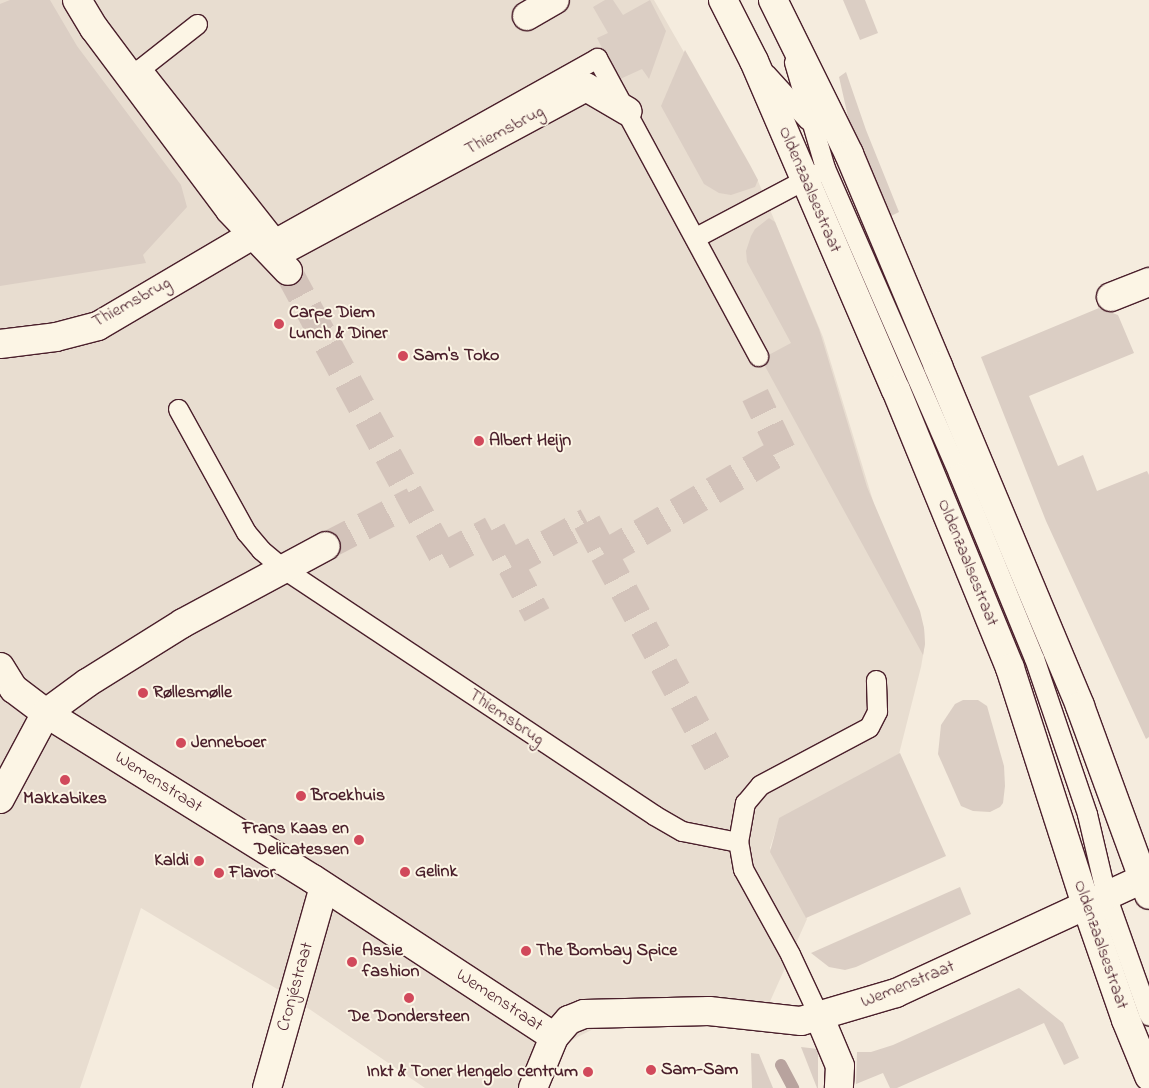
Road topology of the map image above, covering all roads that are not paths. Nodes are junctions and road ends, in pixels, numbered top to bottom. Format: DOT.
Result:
graph roads {
  1 [pos="77,0"];
  2 [pos="555,0"];
  3 [pos="723,0"];
  4 [pos="777,9"];
  5 [pos="527,16"];
  6 [pos="197,24"];
  7 [pos="754,61"];
  8 [pos="627,111"];
  9 [pos="811,123"];
  10 [pos="849,154"];
  11 [pos="814,174"];
  12 [pos="254,234"];
  13 [pos="696,238"];
  14 [pos="1149,282"];
  15 [pos="1111,297"];
  16 [pos="0,344"];
  17 [pos="758,356"];
  18 [pos="178,409"];
  19 [pos="326,546"];
  20 [pos="284,569"];
  21 [pos="0,667"];
  22 [pos="876,680"];
  23 [pos="46,713"];
  24 [pos="0,799"];
  25 [pos="738,842"];
  26 [pos="324,887"];
  27 [pos="1146,887"];
  28 [pos="1096,900"];
  29 [pos="819,1016"];
  30 [pos="1149,1016"];
  31 [pos="554,1037"];
  32 [pos="1149,1076"];
  33 [pos="267,1088"];
  34 [pos="533,1088"];
  35 [pos="839,1088"];
  1 -- 12 [label="street"];
  2 -- 5 [label="street"];
  3 -- 7 [label="street, Oldenzaalsestraat"];
  4 -- 9 [label="lane, Oldenzaalsestraat"];
  4 -- 10 [label="street, Oldenzaalsestraat"];
  6 -- 8 [label="lane"];
  7 -- 9 [label="lane, Oldenzaalsestraat"];
  7 -- 11 [label="street, Oldenzaalsestraat"];
  8 -- 12 [label="street, Thiemsbrug"];
  8 -- 13 [label="lane"];
  9 -- 11 [label="lane, Oldenzaalsestraat"];
  10 -- 11 [label="lane"];
  10 -- 27 [label="street, Oldenzaalsestraat"];
  11 -- 13 [label="lane"];
  11 -- 28 [label="street, Oldenzaalsestraat"];
  12 -- 16 [label="street, Thiemsbrug"];
  13 -- 17 [label="lane"];
  14 -- 15 [label="street"];
  18 -- 20 [label="lane, Thiemsbrug"];
  19 -- 20 [label="street"];
  20 -- 23 [label="street"];
  20 -- 25 [label="lane, Thiemsbrug"];
  21 -- 23 [label="street, Wemenstraat"];
  22 -- 25 [label="lane"];
  23 -- 24 [label="street"];
  23 -- 26 [label="street, Wemenstraat"];
  25 -- 29 [label="lane"];
  26 -- 31 [label="street, Wemenstraat"];
  26 -- 33 [label="street, Cronjéstraat"];
  27 -- 28 [label="street, Wemenstraat"];
  28 -- 29 [label="street, Wemenstraat"];
  28 -- 30 [label="lane, Oldenzaalsestraat"];
  28 -- 32 [label="street, Oldenzaalsestraat"];
  29 -- 31 [label="street, Wemenstraat"];
  29 -- 35 [label="street"];
  31 -- 34 [label="street"];
}
